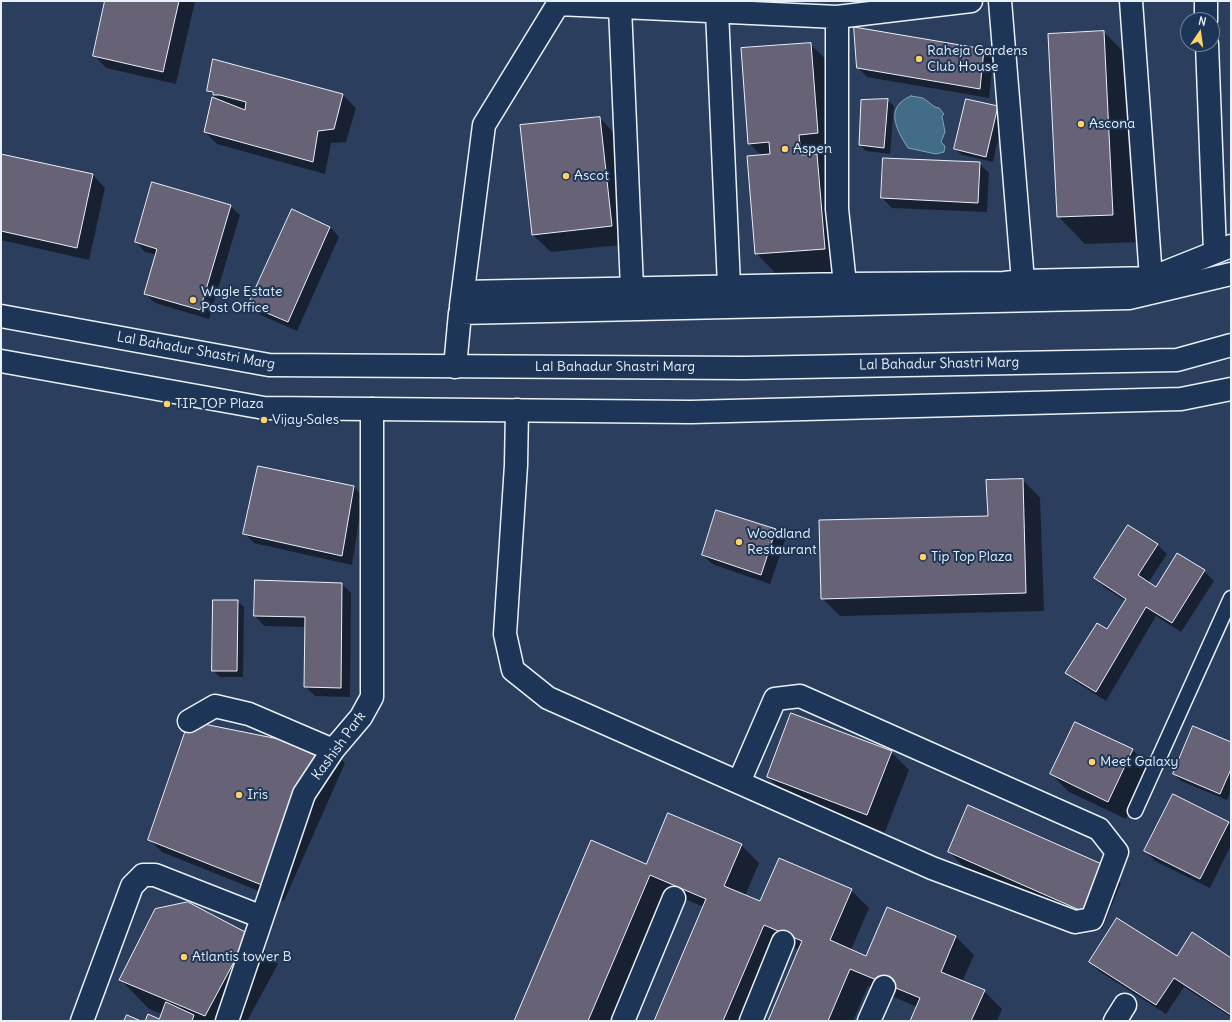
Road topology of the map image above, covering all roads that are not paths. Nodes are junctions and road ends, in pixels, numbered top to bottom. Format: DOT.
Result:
graph roads {
  1 [pos="971,1"];
  2 [pos="1000,1"];
  3 [pos="1131,1"];
  4 [pos="1206,1"];
  5 [pos="559,3"];
  6 [pos="620,7"];
  7 [pos="717,12"];
  8 [pos="1206,12"];
  9 [pos="837,17"];
  10 [pos="1208,52"];
  11 [pos="1223,249"];
  12 [pos="1231,274"];
  13 [pos="1151,278"];
  14 [pos="1024,281"];
  15 [pos="845,284"];
  16 [pos="729,286"];
  17 [pos="632,288"];
  18 [pos="463,292"];
  19 [pos="460,313"];
  20 [pos="1,316"];
  21 [pos="1231,345"];
  22 [pos="1,361"];
  23 [pos="455,367"];
  24 [pos="1231,389"];
  25 [pos="372,409"];
  26 [pos="518,410"];
  27 [pos="1231,598"];
  28 [pos="189,721"];
  29 [pos="333,750"];
  30 [pos="739,782"];
  31 [pos="1135,811"];
  32 [pos="674,898"];
  33 [pos="262,917"];
  34 [pos="783,942"];
  35 [pos="884,987"];
  36 [pos="82,1021"];
  37 [pos="228,1021"];
  38 [pos="623,1021"];
  39 [pos="751,1021"];
  40 [pos="869,1021"];
  1 -- 9 [label="street"];
  2 -- 14 [label="street"];
  3 -- 13 [label="street"];
  4 -- 8 [label="street"];
  5 -- 6 [label="street"];
  5 -- 18 [label="street"];
  6 -- 7 [label="street"];
  6 -- 17 [label="street"];
  7 -- 9 [label="street"];
  7 -- 16 [label="street"];
  9 -- 15 [label="street"];
  10 -- 11 [label="street"];
  11 -- 13 [label="street"];
  12 -- 19 [label="street"];
  13 -- 14 [label="street"];
  14 -- 15 [label="street"];
  15 -- 16 [label="street"];
  16 -- 17 [label="street"];
  17 -- 18 [label="street"];
  18 -- 19 [label="street"];
  19 -- 23 [label="street"];
  20 -- 23 [label="street, Lal Bahadur Shastri Marg"];
  21 -- 23 [label="street, Lal Bahadur Shastri Marg"];
  22 -- 25 [label="street"];
  24 -- 26 [label="street"];
  25 -- 26 [label="street"];
  25 -- 29 [label="street, Kashish Park"];
  26 -- 30 [label="street"];
  27 -- 31 [label="lane"];
  28 -- 29 [label="street"];
  29 -- 33 [label="street, Kashish Park"];
  30 -- 30 [label="street"];
  32 -- 38 [label="street"];
  33 -- 36 [label="street"];
  33 -- 37 [label="street, Kashish Park"];
  34 -- 39 [label="street"];
  35 -- 40 [label="street"];
}
